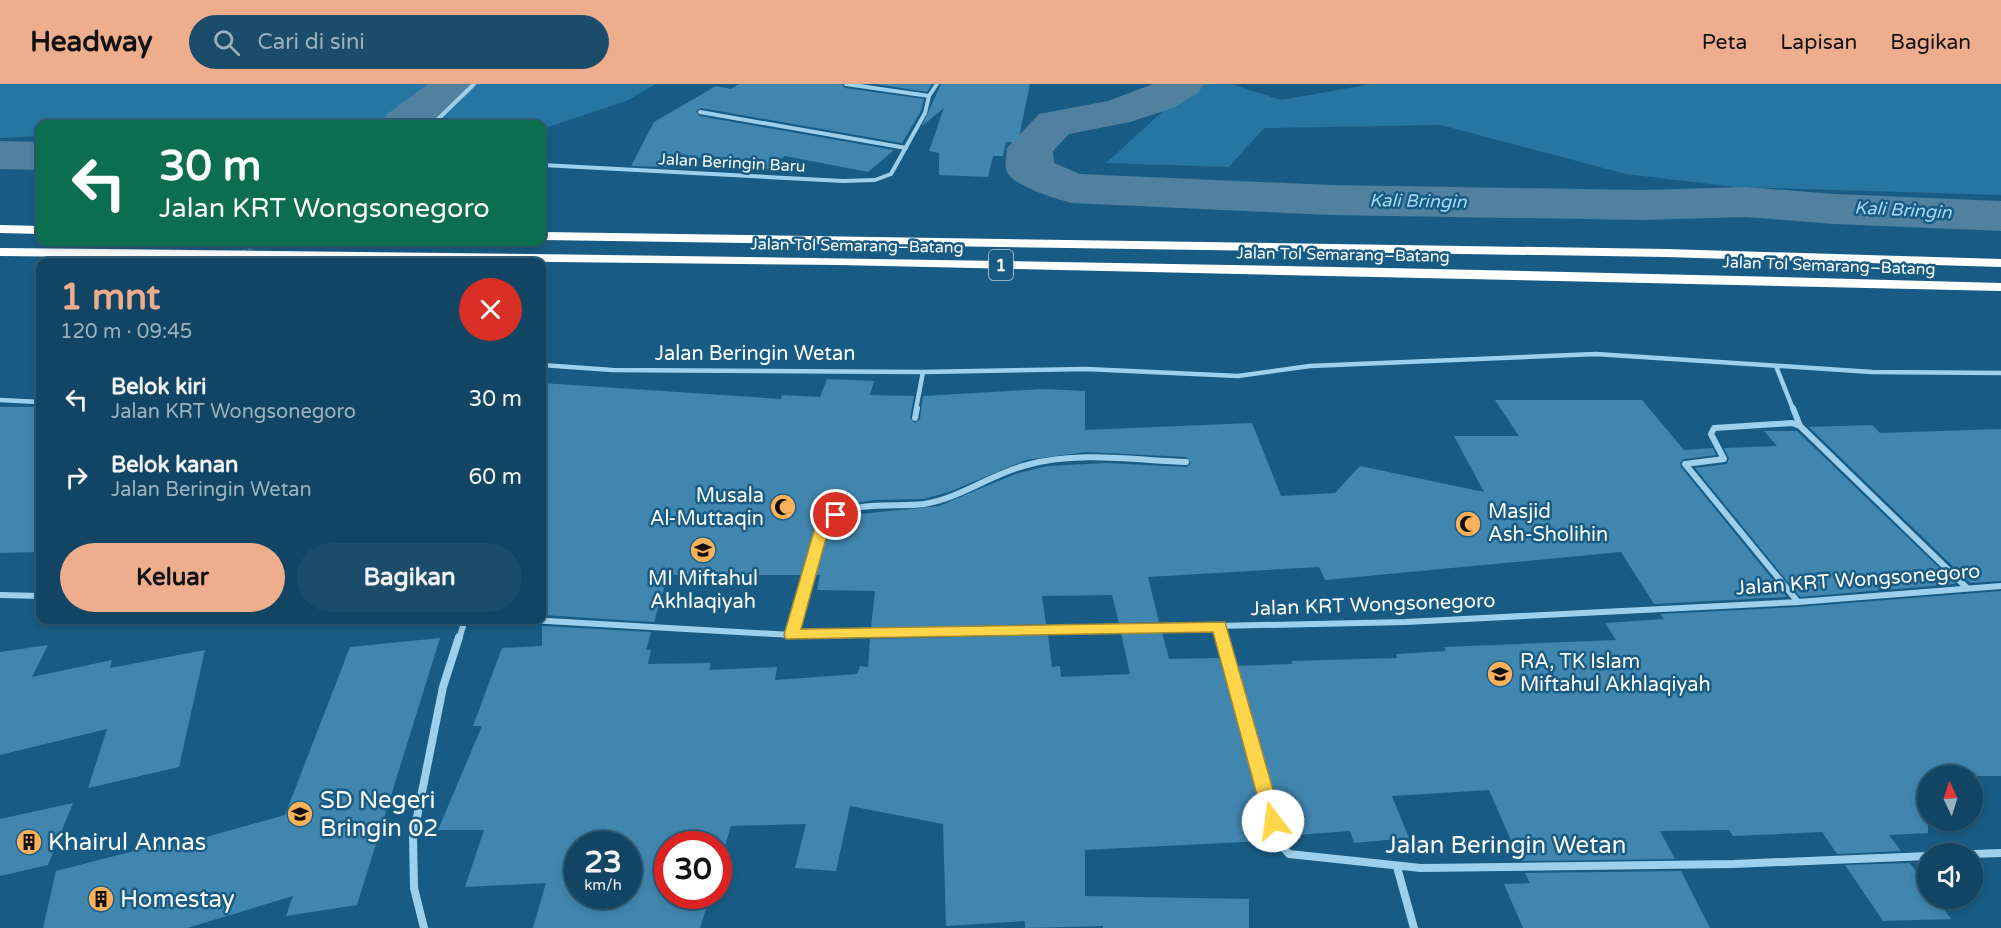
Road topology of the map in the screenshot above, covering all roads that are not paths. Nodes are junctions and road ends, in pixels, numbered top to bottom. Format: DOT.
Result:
graph roads {
  1 [pos="474,84"];
  2 [pos="846,84"];
  3 [pos="937,84"];
  4 [pos="929,96"];
  5 [pos="700,112"];
  6 [pos="437,120"];
  7 [pos="906,148"];
  8 [pos="546,165"];
  9 [pos="0,229"];
  10 [pos="36,230"];
  11 [pos="546,236"];
  12 [pos="0,252"];
  13 [pos="2001,263"];
  14 [pos="2001,287"];
  15 [pos="546,365"];
  16 [pos="1776,366"];
  17 [pos="923,372"];
  18 [pos="2001,373"];
  19 [pos="0,400"];
  20 [pos="36,402"];
  21 [pos="915,418"];
  22 [pos="1800,426"];
  23 [pos="1186,462"];
  24 [pos="2001,586"];
  25 [pos="1966,587"];
  26 [pos="0,595"];
  27 [pos="36,596"];
  28 [pos="1798,602"];
  29 [pos="546,621"];
  30 [pos="464,624"];
  31 [pos="1219,626"];
  32 [pos="792,635"];
  33 [pos="2001,853"];
  34 [pos="1983,854"];
  35 [pos="1917,856"];
  36 [pos="1396,867"];
  37 [pos="424,928"];
  38 [pos="1414,928"];
  1 -- 6 [label="street"];
  2 -- 4 [label="street"];
  3 -- 4 [label="street, Jalan Beringin Baru"];
  4 -- 7 [label="street, Jalan Beringin Baru"];
  5 -- 7 [label="street, Jalan Beringin Baru"];
  7 -- 8 [label="street, Jalan Beringin Baru"];
  9 -- 10 [label="highway"];
  11 -- 13 [label="highway, Jalan Tol Semarang–Batang / 1"];
  12 -- 14 [label="highway, Jalan Tol Semarang–Batang / 1"];
  15 -- 17 [label="street, Jalan Beringin Wetan"];
  16 -- 17 [label="street, Jalan Beringin Wetan"];
  16 -- 18 [label="street, Jalan Beringin Wetan"];
  16 -- 22 [label="street"];
  17 -- 21 [label="street"];
  19 -- 20 [label="street"];
  22 -- 25 [label="street"];
  22 -- 28 [label="street"];
  23 -- 32 [label="street"];
  24 -- 25 [label="street, Jalan KRT Wongsonegoro"];
  25 -- 28 [label="street, Jalan KRT Wongsonegoro"];
  26 -- 27 [label="street"];
  28 -- 31 [label="street, Jalan KRT Wongsonegoro"];
  29 -- 32 [label="street, Jalan KRT Wongsonegoro"];
  30 -- 37 [label="street"];
  31 -- 32 [label="street, Jalan KRT Wongsonegoro"];
  31 -- 36 [label="street, Jalan Beringin Wetan"];
  33 -- 34 [label="street"];
  35 -- 36 [label="street, Jalan Beringin Wetan"];
  36 -- 38 [label="street"];
}
